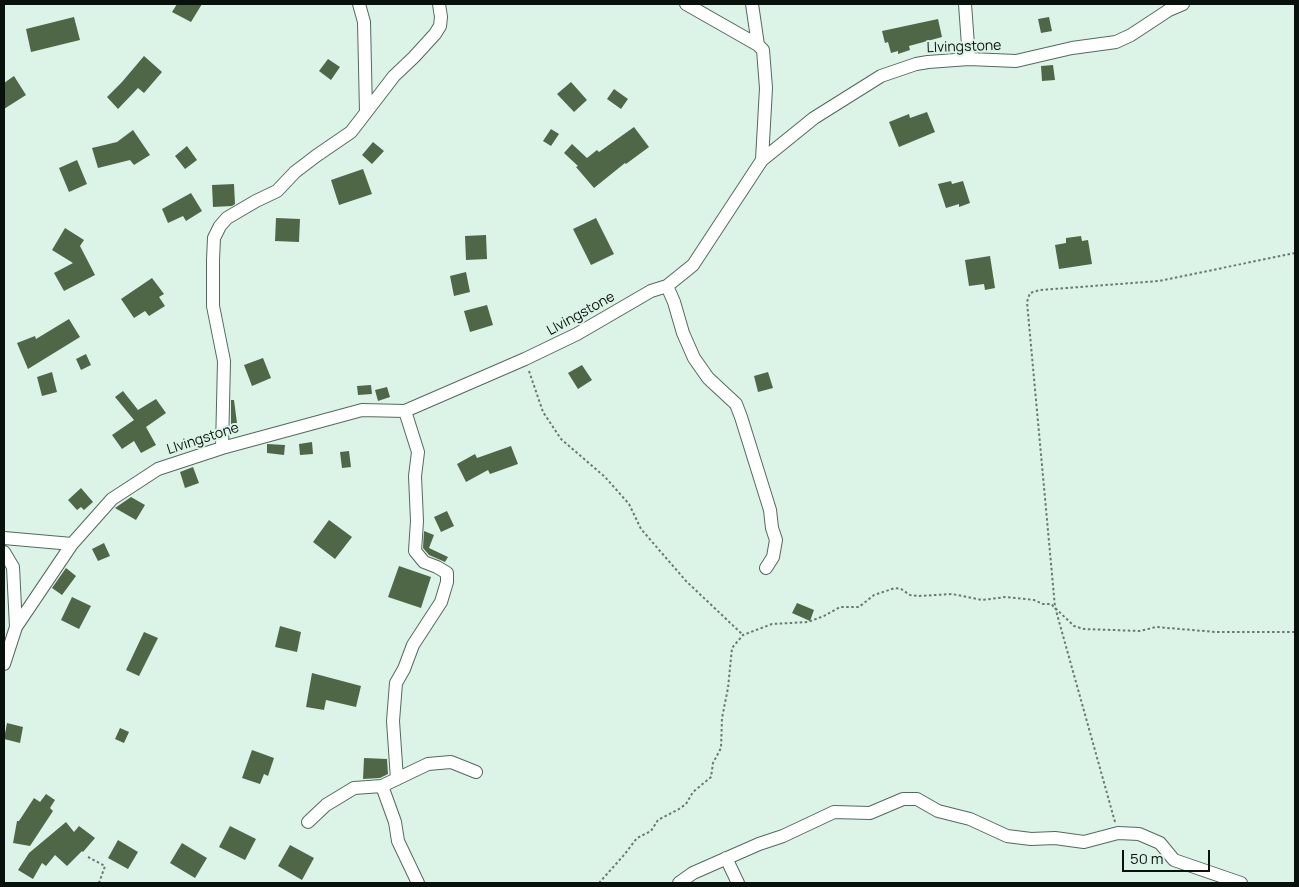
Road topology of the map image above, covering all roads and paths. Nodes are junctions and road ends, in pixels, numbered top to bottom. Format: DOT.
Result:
graph roads {
  1 [pos="359,4"];
  2 [pos="439,4"];
  3 [pos="686,4"];
  4 [pos="752,4"];
  5 [pos="965,4"];
  6 [pos="1183,4"];
  7 [pos="758,45"];
  8 [pos="969,59"];
  9 [pos="366,112"];
  10 [pos="762,160"];
  11 [pos="1295,253"];
  12 [pos="667,286"];
  13 [pos="525,359"];
  14 [pos="406,411"];
  15 [pos="222,448"];
  16 [pos="4,538"];
  17 [pos="72,544"];
  18 [pos="4,552"];
  19 [pos="766,568"];
  20 [pos="1055,607"];
  21 [pos="16,628"];
  22 [pos="1295,632"];
  23 [pos="743,635"];
  24 [pos="4,664"];
  25 [pos="476,772"];
  26 [pos="397,779"];
  27 [pos="382,786"];
  28 [pos="308,822"];
  29 [pos="1118,833"];
  30 [pos="88,857"];
  31 [pos="726,858"];
  32 [pos="99,883"];
  33 [pos="418,883"];
  34 [pos="599,883"];
  35 [pos="679,883"];
  36 [pos="738,883"];
  37 [pos="1241,883"];
  1 -- 9 [label="street"];
  2 -- 9 [label="street"];
  3 -- 7 [label="street"];
  4 -- 7 [label="street"];
  5 -- 8 [label="street"];
  6 -- 8 [label="street, LIvingstone"];
  7 -- 10 [label="street"];
  8 -- 10 [label="street, LIvingstone"];
  9 -- 15 [label="street"];
  10 -- 12 [label="street, LIvingstone"];
  11 -- 20 [label="path"];
  12 -- 13 [label="street, LIvingstone"];
  12 -- 19 [label="street"];
  13 -- 14 [label="street, LIvingstone"];
  13 -- 23 [label="path"];
  14 -- 15 [label="street, LIvingstone"];
  14 -- 26 [label="street"];
  15 -- 17 [label="street, LIvingstone"];
  16 -- 17 [label="street"];
  17 -- 21 [label="street, LIvingstone"];
  18 -- 21 [label="street"];
  20 -- 22 [label="path"];
  20 -- 23 [label="path"];
  20 -- 29 [label="path"];
  21 -- 24 [label="street, LIvingstone"];
  23 -- 34 [label="path"];
  25 -- 26 [label="street"];
  26 -- 27 [label="street"];
  27 -- 28 [label="street"];
  27 -- 33 [label="street"];
  29 -- 31 [label="street"];
  29 -- 37 [label="street"];
  30 -- 32 [label="path"];
  31 -- 35 [label="street"];
  31 -- 36 [label="street"];
}
